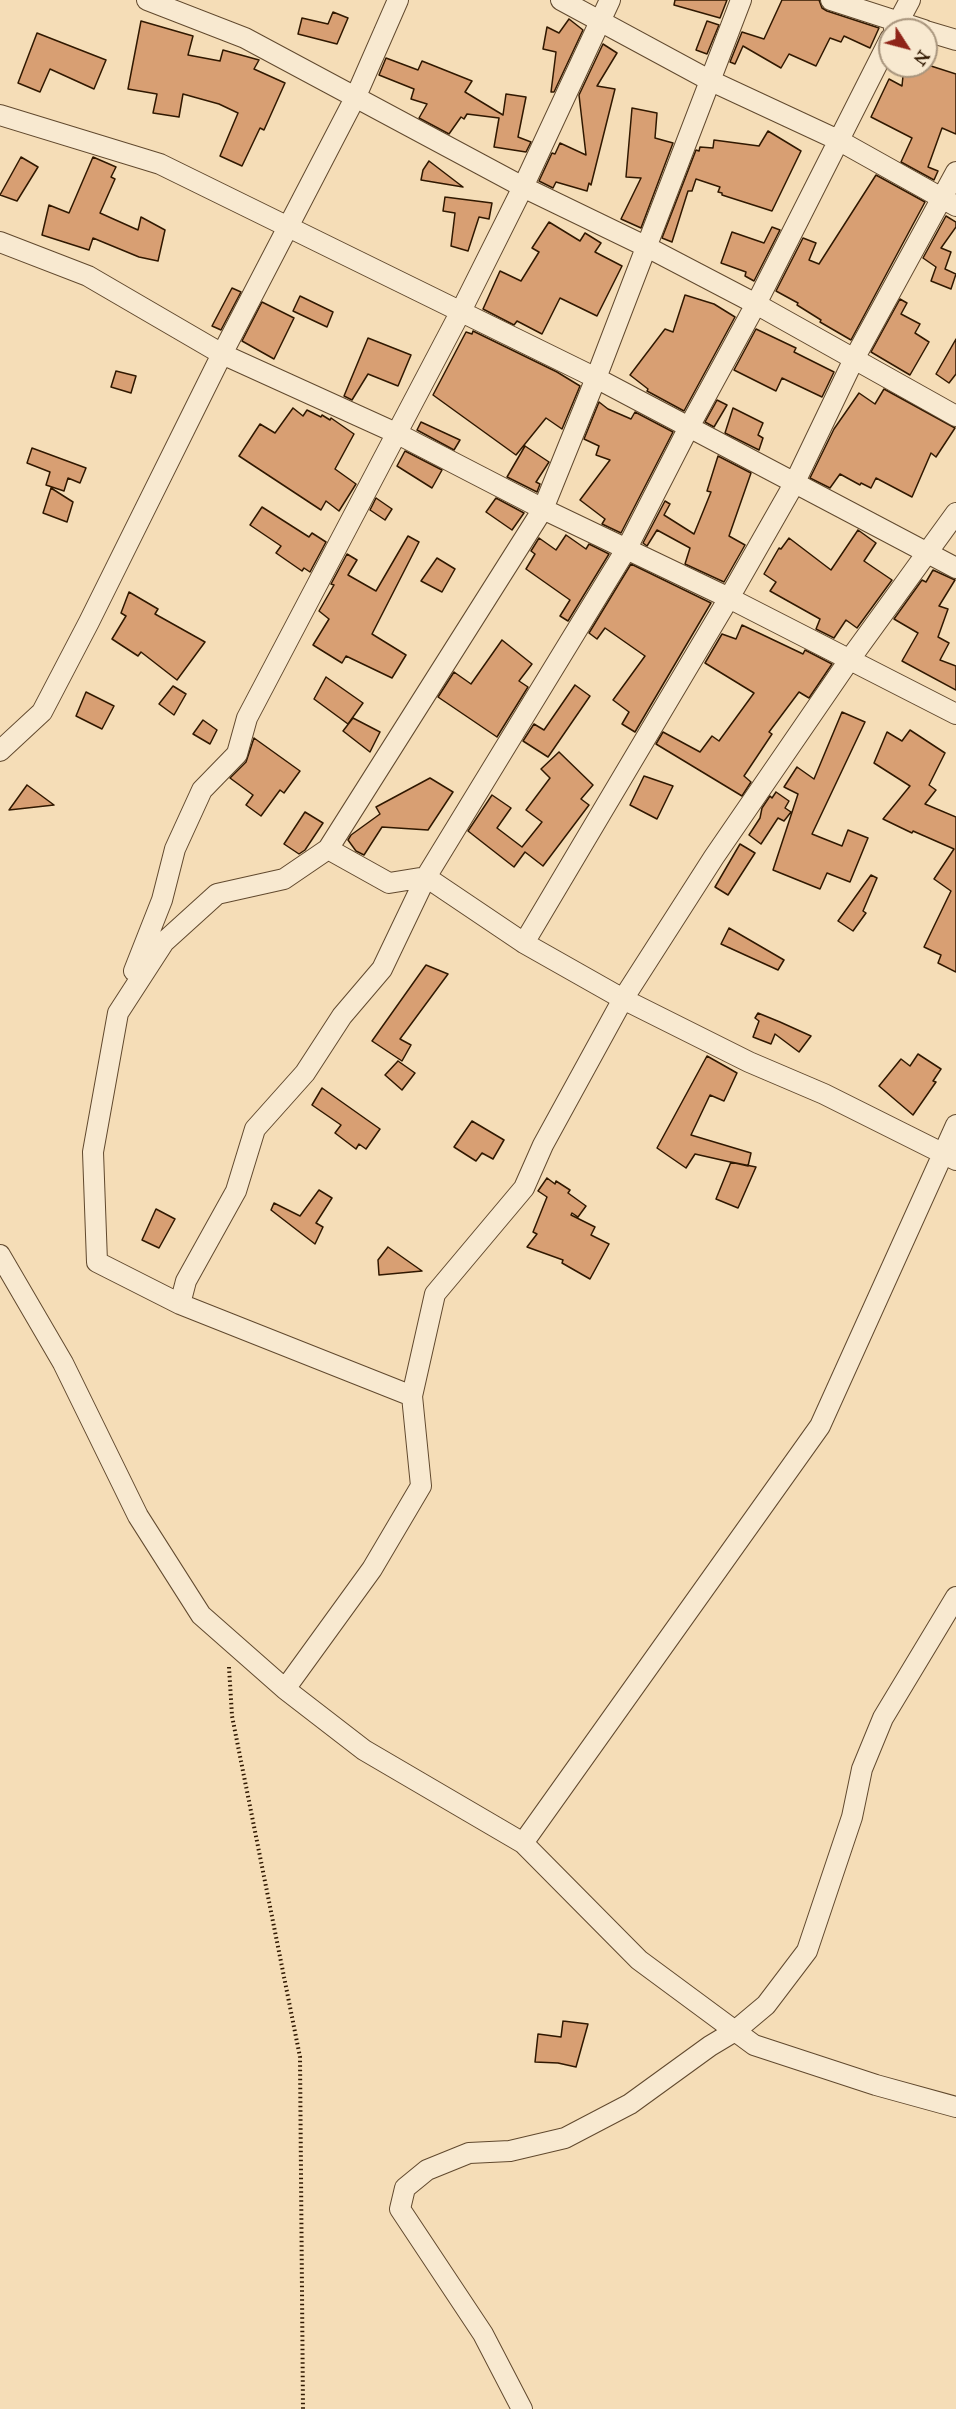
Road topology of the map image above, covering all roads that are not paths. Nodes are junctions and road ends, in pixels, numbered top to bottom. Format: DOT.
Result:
graph roads {
  1 [pos="147,0"];
  2 [pos="398,0"];
  3 [pos="561,0"];
  4 [pos="610,0"];
  5 [pos="741,0"];
  6 [pos="831,0"];
  7 [pos="910,0"];
  8 [pos="900,18"];
  9 [pos="601,21"];
  10 [pos="878,22"];
  11 [pos="938,34"];
  12 [pos="956,40"];
  13 [pos="878,61"];
  14 [pos="709,80"];
  15 [pos="356,96"];
  16 [pos="0,115"];
  17 [pos="838,140"];
  18 [pos="956,172"];
  19 [pos="523,187"];
  20 [pos="948,202"];
  21 [pos="289,228"];
  22 [pos="0,242"];
  23 [pos="646,247"];
  24 [pos="756,304"];
  25 [pos="461,311"];
  26 [pos="222,354"];
  27 [pos="854,359"];
  28 [pos="596,378"];
  29 [pos="956,416"];
  30 [pos="689,427"];
  31 [pos="396,433"];
  32 [pos="794,484"];
  33 [pos="543,509"];
  34 [pos="956,513"];
  35 [pos="627,549"];
  36 [pos="927,553"];
  37 [pos="956,568"];
  38 [pos="729,598"];
  39 [pos="850,659"];
  40 [pos="956,714"];
  41 [pos="0,751"];
  42 [pos="328,849"];
  43 [pos="426,877"];
  44 [pos="524,943"];
  45 [pos="623,999"];
  46 [pos="118,1013"];
  47 [pos="956,1125"];
  48 [pos="949,1157"];
  49 [pos="0,1255"];
  50 [pos="180,1304"];
  51 [pos="412,1395"];
  52 [pos="956,1597"];
  53 [pos="285,1689"];
  54 [pos="523,1843"];
  55 [pos="735,2031"];
  56 [pos="956,2107"];
  57 [pos="522,2409"];
  1 -- 15 [label="street"];
  2 -- 15 [label="street"];
  3 -- 9 [label="street"];
  4 -- 9 [label="street"];
  5 -- 14 [label="street"];
  6 -- 10 [label="street"];
  7 -- 8 [label="street"];
  9 -- 14 [label="street"];
  9 -- 19 [label="street"];
  11 -- 12 [label="street"];
  13 -- 17 [label="street"];
  14 -- 17 [label="street"];
  14 -- 23 [label="street"];
  15 -- 19 [label="street"];
  15 -- 21 [label="street"];
  16 -- 21 [label="street"];
  17 -- 20 [label="street"];
  17 -- 24 [label="street"];
  18 -- 20 [label="street"];
  19 -- 23 [label="street"];
  19 -- 25 [label="street"];
  20 -- 27 [label="street"];
  21 -- 25 [label="street"];
  21 -- 26 [label="street"];
  22 -- 26 [label="street"];
  23 -- 24 [label="street"];
  23 -- 28 [label="street"];
  24 -- 27 [label="street"];
  24 -- 30 [label="street"];
  25 -- 28 [label="street"];
  25 -- 31 [label="street"];
  26 -- 31 [label="street"];
  26 -- 41 [label="street"];
  27 -- 29 [label="street"];
  27 -- 32 [label="street"];
  28 -- 30 [label="street"];
  28 -- 33 [label="street"];
  30 -- 32 [label="street"];
  30 -- 35 [label="street"];
  31 -- 33 [label="street"];
  31 -- 46 [label="street"];
  32 -- 36 [label="street"];
  32 -- 38 [label="street"];
  33 -- 35 [label="street"];
  33 -- 42 [label="street"];
  34 -- 36 [label="street"];
  35 -- 38 [label="street"];
  35 -- 43 [label="street"];
  36 -- 37 [label="street"];
  36 -- 39 [label="street"];
  38 -- 39 [label="street"];
  38 -- 44 [label="street"];
  39 -- 40 [label="street"];
  39 -- 45 [label="street"];
  42 -- 43 [label="street"];
  42 -- 46 [label="street"];
  43 -- 44 [label="street"];
  43 -- 50 [label="street"];
  44 -- 45 [label="street"];
  45 -- 48 [label="street"];
  45 -- 51 [label="street"];
  46 -- 50 [label="street"];
  47 -- 48 [label="street"];
  48 -- 54 [label="street"];
  49 -- 53 [label="street"];
  50 -- 51 [label="street"];
  51 -- 53 [label="street"];
  52 -- 55 [label="street"];
  53 -- 54 [label="street"];
  54 -- 55 [label="street"];
  55 -- 56 [label="street"];
  55 -- 57 [label="street"];
}
